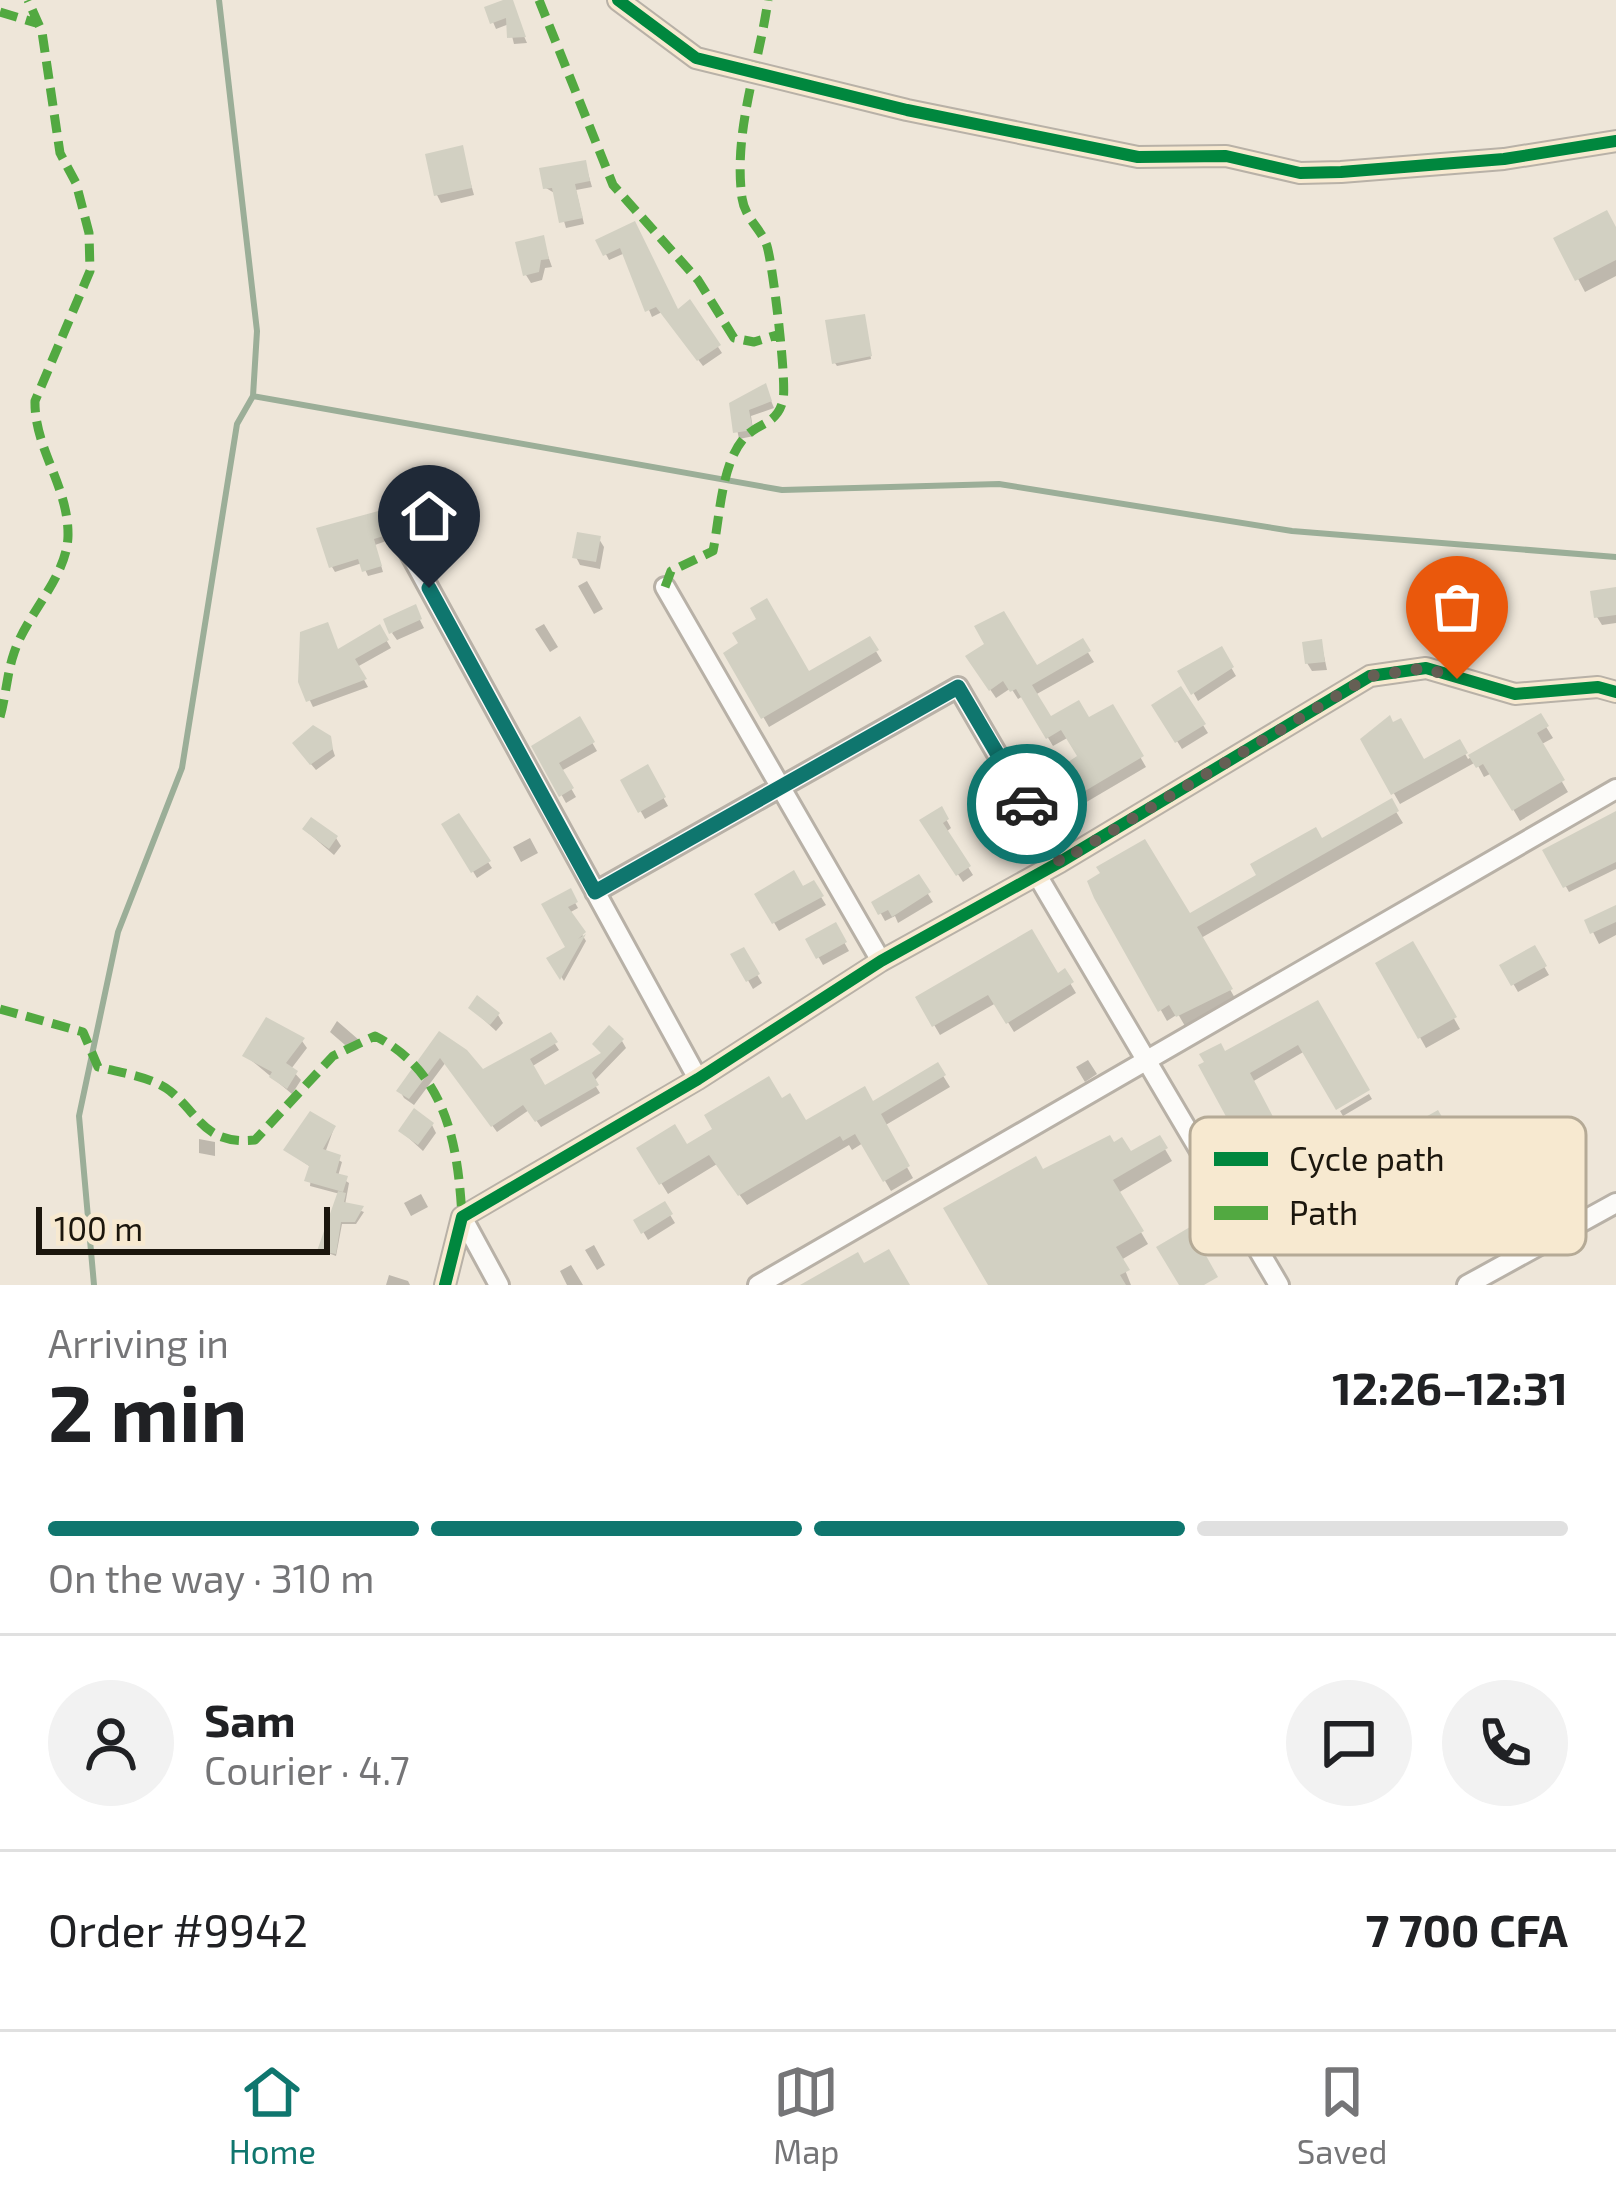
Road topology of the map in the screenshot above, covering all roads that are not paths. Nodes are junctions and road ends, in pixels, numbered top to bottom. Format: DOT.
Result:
graph roads {
  1 [pos="618,0"];
  2 [pos="1616,141"];
  3 [pos="409,550"];
  4 [pos="665,587"];
  5 [pos="1616,692"];
  6 [pos="782,786"];
  7 [pos="1616,789"];
  8 [pos="1060,862"];
  9 [pos="1037,875"];
  10 [pos="595,892"];
  11 [pos="881,961"];
  12 [pos="1144,1058"];
  13 [pos="698,1079"];
  14 [pos="1190,1135"];
  15 [pos="1616,1203"];
  16 [pos="462,1217"];
  17 [pos="1586,1220"];
  18 [pos="1261,1255"];
  19 [pos="1522,1255"];
  20 [pos="445,1285"];
  21 [pos="499,1285"];
  22 [pos="758,1285"];
  23 [pos="1279,1285"];
  24 [pos="1467,1285"];
  1 -- 2 [label="street"];
  3 -- 10 [label="street"];
  4 -- 6 [label="street"];
  5 -- 8 [label="street"];
  6 -- 8 [label="street"];
  6 -- 10 [label="street"];
  6 -- 11 [label="street"];
  7 -- 12 [label="street"];
  8 -- 9 [label="street"];
  9 -- 11 [label="street"];
  9 -- 12 [label="street"];
  10 -- 13 [label="street"];
  11 -- 13 [label="street"];
  12 -- 14 [label="street"];
  12 -- 22 [label="street"];
  13 -- 16 [label="street"];
  15 -- 17 [label="street"];
  16 -- 20 [label="street"];
  16 -- 21 [label="street"];
  18 -- 23 [label="street"];
  19 -- 24 [label="street"];
}
